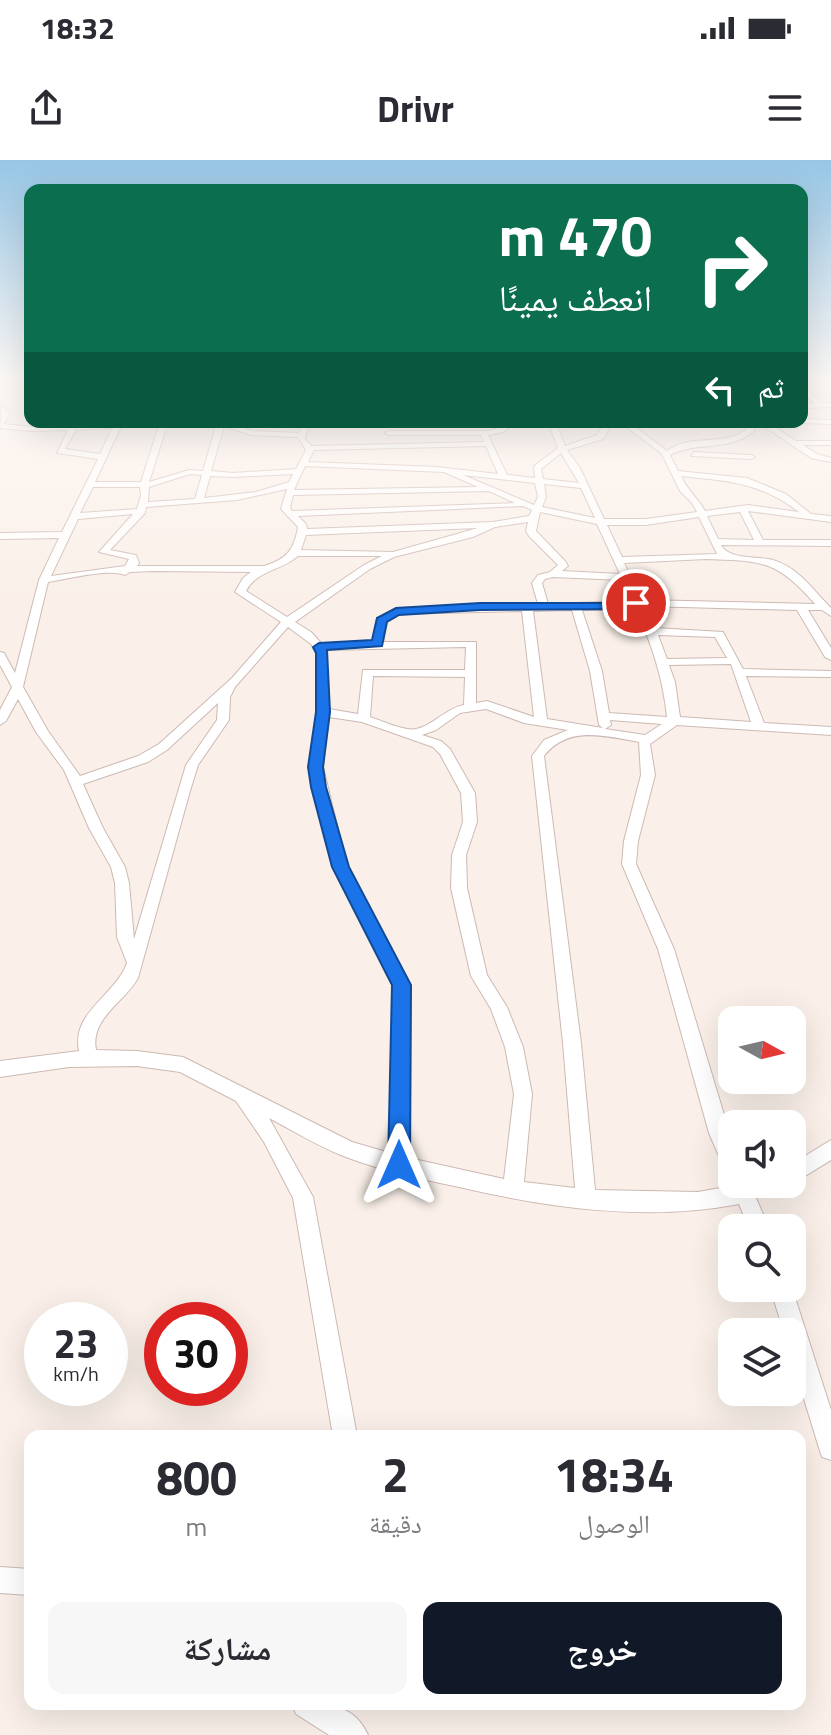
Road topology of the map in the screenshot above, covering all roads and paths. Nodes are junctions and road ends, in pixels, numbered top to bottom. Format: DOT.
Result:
graph roads {
  1 [pos="85,454"];
  2 [pos="154,454"];
  3 [pos="211,454"];
  4 [pos="307,454"];
  5 [pos="494,454"];
  6 [pos="554,454"];
  7 [pos="565,454"];
  8 [pos="668,454"];
  9 [pos="698,454"];
  10 [pos="103,457"];
  11 [pos="751,457"];
  12 [pos="301,467"];
  13 [pos="446,470"];
  14 [pos="206,472"];
  15 [pos="674,473"];
  16 [pos="503,475"];
  17 [pos="761,478"];
  18 [pos="385,479"];
  19 [pos="540,480"];
  20 [pos="91,484"];
  21 [pos="144,485"];
  22 [pos="584,486"];
  23 [pos="291,488"];
  24 [pos="492,489"];
  25 [pos="199,501"];
  26 [pos="525,505"];
  27 [pos="143,508"];
  28 [pos="742,508"];
  29 [pos="385,510"];
  30 [pos="290,514"];
  31 [pos="535,514"];
  32 [pos="704,515"];
  33 [pos="77,516"];
  34 [pos="826,518"];
  35 [pos="600,522"];
  36 [pos="493,525"];
  37 [pos="386,528"];
  38 [pos="303,532"];
  39 [pos="67,535"];
  40 [pos="0,536"];
  41 [pos="716,542"];
  42 [pos="760,542"];
  43 [pos="831,543"];
  44 [pos="298,553"];
  45 [pos="390,554"];
  46 [pos="730,558"];
  47 [pos="619,560"];
  48 [pos="267,569"];
  49 [pos="125,572"];
  50 [pos="553,574"];
  51 [pos="625,577"];
  52 [pos="44,580"];
  53 [pos="637,605"];
  54 [pos="800,606"];
  55 [pos="527,607"];
  56 [pos="544,607"];
  57 [pos="576,607"];
  58 [pos="827,610"];
  59 [pos="287,622"];
  60 [pos="652,631"];
  61 [pos="377,643"];
  62 [pos="319,647"];
  63 [pos="0,655"];
  64 [pos="831,657"];
  65 [pos="663,662"];
  66 [pos="737,666"];
  67 [pos="472,674"];
  68 [pos="831,674"];
  69 [pos="230,685"];
  70 [pos="17,689"];
  71 [pos="470,706"];
  72 [pos="323,712"];
  73 [pos="604,716"];
  74 [pos="364,719"];
  75 [pos="0,721"];
  76 [pos="674,721"];
  77 [pos="541,722"];
  78 [pos="759,727"];
  79 [pos="582,729"];
  80 [pos="831,731"];
  81 [pos="606,733"];
  82 [pos="412,734"];
  83 [pos="647,739"];
  84 [pos="77,782"];
  85 [pos="135,963"];
  86 [pos="89,1058"];
  87 [pos="0,1069"];
  88 [pos="242,1096"];
  89 [pos="718,1130"];
  90 [pos="830,1147"];
  91 [pos="399,1165"];
  92 [pos="806,1165"];
  93 [pos="513,1190"];
  94 [pos="718,1196"];
  95 [pos="586,1199"];
  96 [pos="786,1302"];
  97 [pos="822,1394"];
  98 [pos="344,1430"];
  99 [pos="831,1448"];
  100 [pos="0,1580"];
  101 [pos="24,1582"];
  102 [pos="322,1715"];
  103 [pos="353,1735"];
  1 -- 10 [label="street"];
  2 -- 21 [label="street"];
  3 -- 14 [label="street"];
  4 -- 12 [label="street"];
  5 -- 16 [label="street"];
  6 -- 19 [label="street"];
  7 -- 22 [label="street"];
  8 -- 15 [label="street"];
  9 -- 11 [label="street"];
  10 -- 20 [label="street"];
  11 -- 17 [label="street"];
  12 -- 14 [label="street"];
  12 -- 18 [label="street"];
  12 -- 23 [label="street"];
  13 -- 16 [label="street"];
  13 -- 18 [label="street"];
  13 -- 24 [label="street"];
  14 -- 21 [label="street"];
  14 -- 25 [label="street"];
  15 -- 17 [label="street"];
  15 -- 32 [label="street"];
  16 -- 19 [label="street"];
  17 -- 34 [label="street"];
  18 -- 23 [label="street"];
  18 -- 24 [label="street"];
  18 -- 29 [label="street"];
  19 -- 22 [label="street"];
  19 -- 31 [label="street"];
  20 -- 21 [label="street"];
  20 -- 33 [label="street"];
  21 -- 27 [label="street"];
  22 -- 35 [label="street"];
  23 -- 25 [label="street"];
  23 -- 30 [label="street"];
  24 -- 26 [label="street"];
  25 -- 27 [label="street"];
  26 -- 29 [label="street"];
  26 -- 31 [label="street"];
  27 -- 33 [label="street"];
  27 -- 49 [label="street"];
  28 -- 32 [label="street"];
  28 -- 34 [label="street"];
  28 -- 42 [label="street"];
  29 -- 30 [label="street"];
  29 -- 37 [label="street"];
  30 -- 38 [label="street"];
  31 -- 35 [label="street"];
  31 -- 36 [label="street"];
  31 -- 50 [label="street"];
  32 -- 35 [label="street"];
  32 -- 41 [label="street"];
  33 -- 39 [label="street"];
  35 -- 47 [label="street"];
  36 -- 37 [label="street"];
  36 -- 45 [label="street"];
  37 -- 38 [label="street"];
  37 -- 45 [label="street"];
  38 -- 44 [label="street"];
  39 -- 40 [label="street"];
  39 -- 52 [label="street"];
  41 -- 42 [label="street"];
  41 -- 46 [label="street"];
  42 -- 43 [label="street"];
  44 -- 45 [label="street"];
  44 -- 48 [label="street"];
  45 -- 59 [label="street"];
  46 -- 47 [label="street"];
  46 -- 58 [label="street"];
  47 -- 51 [label="street"];
  48 -- 49 [label="street"];
  48 -- 59 [label="street"];
  49 -- 52 [label="street"];
  50 -- 51 [label="street"];
  50 -- 56 [label="street"];
  51 -- 53 [label="street"];
  52 -- 70 [label="street"];
  53 -- 54 [label="street"];
  53 -- 57 [label="street"];
  53 -- 60 [label="street"];
  54 -- 58 [label="street"];
  54 -- 64 [label="street"];
  55 -- 56 [label="street"];
  55 -- 61 [label="street"];
  55 -- 77 [label="street"];
  56 -- 57 [label="street"];
  57 -- 73 [label="street"];
  59 -- 62 [label="street"];
  59 -- 69 [label="street"];
  60 -- 65 [label="street"];
  60 -- 66 [label="street"];
  61 -- 62 [label="street"];
  61 -- 67 [label="street"];
  62 -- 72 [label="street"];
  63 -- 70 [label="street"];
  65 -- 66 [label="street"];
  65 -- 76 [label="street"];
  66 -- 68 [label="street"];
  66 -- 78 [label="street"];
  67 -- 71 [label="street"];
  67 -- 74 [label="street"];
  69 -- 84 [label="street"];
  69 -- 85 [label="street"];
  70 -- 75 [label="street"];
  70 -- 84 [label="street"];
  71 -- 77 [label="street"];
  71 -- 82 [label="street"];
  72 -- 74 [label="street"];
  72 -- 91 [label="street"];
  73 -- 76 [label="street"];
  73 -- 81 [label="street"];
  74 -- 82 [label="street"];
  76 -- 78 [label="street"];
  76 -- 83 [label="street"];
  77 -- 79 [label="street"];
  78 -- 80 [label="street"];
  79 -- 81 [label="street"];
  79 -- 95 [label="street"];
  81 -- 83 [label="street"];
  82 -- 93 [label="street"];
  83 -- 89 [label="street"];
  84 -- 85 [label="street"];
  85 -- 86 [label="street"];
  86 -- 87 [label="street"];
  86 -- 88 [label="street"];
  88 -- 91 [label="street"];
  88 -- 98 [label="street"];
  90 -- 92 [label="street"];
  91 -- 93 [label="street"];
  93 -- 95 [label="street"];
  94 -- 95 [label="street"];
  96 -- 97 [label="street"];
  97 -- 99 [label="street"];
  100 -- 101 [label="street"];
  102 -- 103 [label="street"];
}
